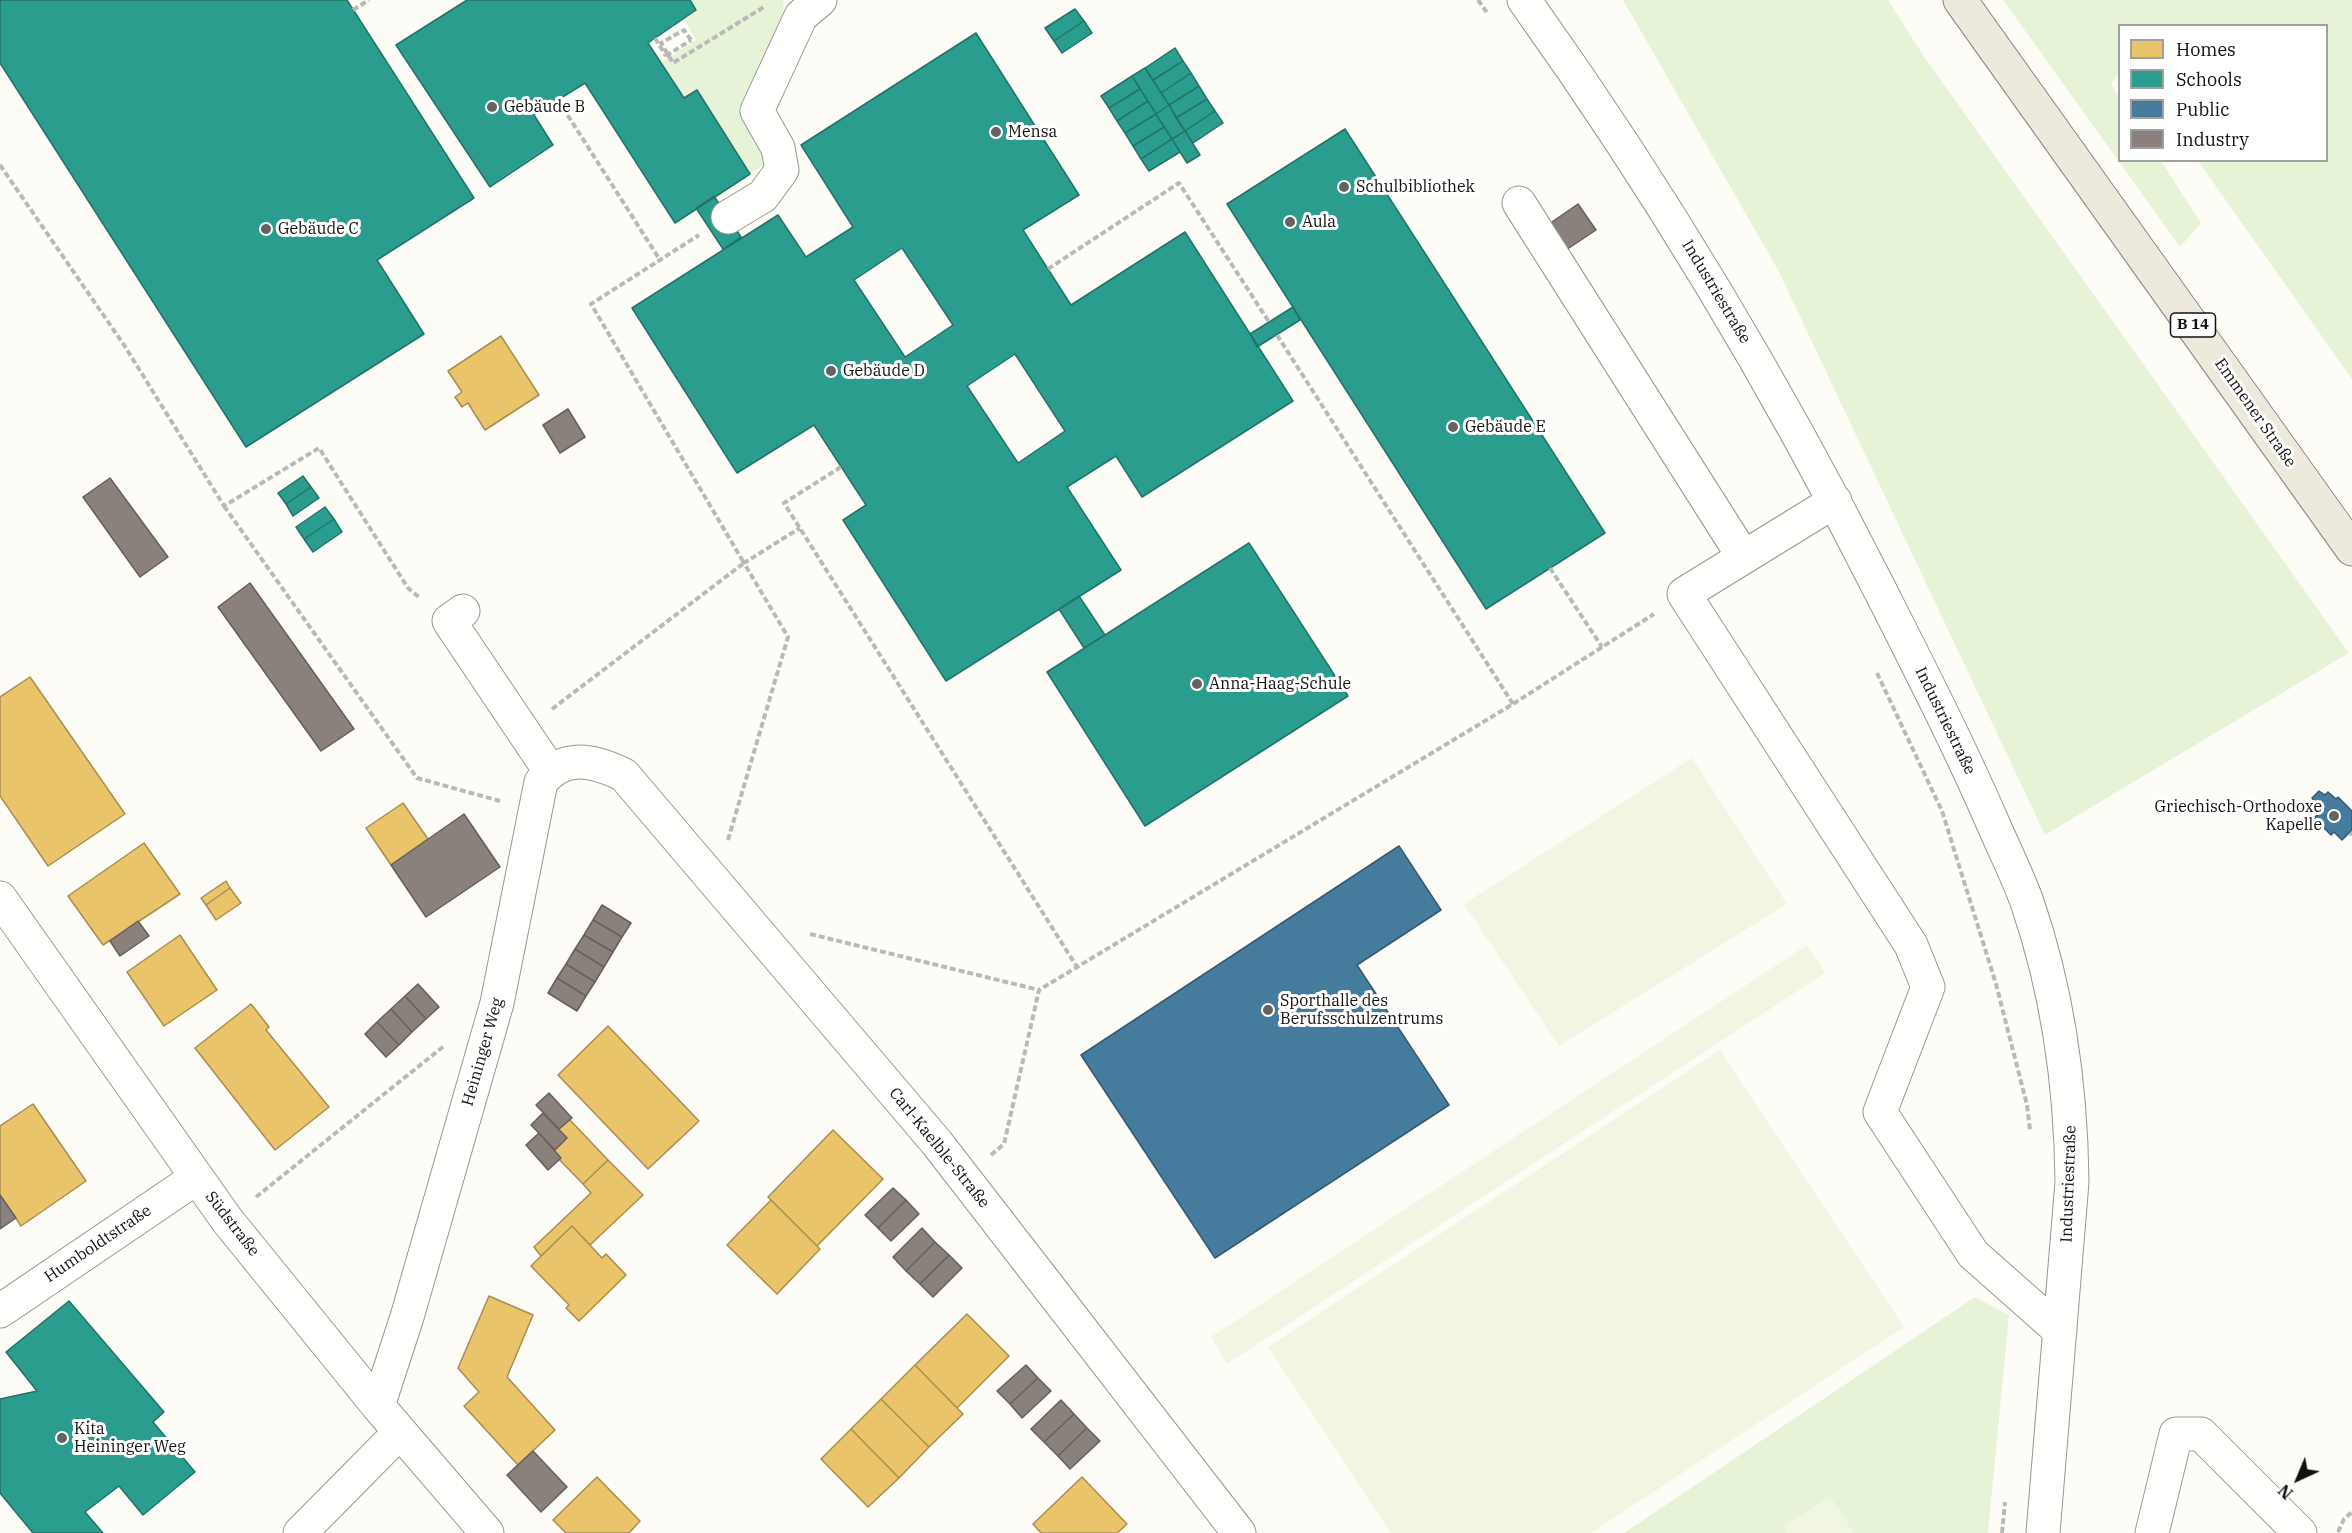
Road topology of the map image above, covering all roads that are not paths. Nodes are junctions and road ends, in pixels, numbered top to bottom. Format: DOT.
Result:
graph roads {
  1 [pos="820,0"];
  2 [pos="1524,0"];
  3 [pos="1960,0"];
  4 [pos="1971,0"];
  5 [pos="2034,100"];
  6 [pos="1519,203"];
  7 [pos="728,217"];
  8 [pos="1835,501"];
  9 [pos="2352,549"];
  10 [pos="1743,556"];
  11 [pos="456,616"];
  12 [pos="550,771"];
  13 [pos="0,898"];
  14 [pos="196,1178"];
  15 [pos="0,1311"];
  16 [pos="2060,1331"];
  17 [pos="378,1406"];
  18 [pos="400,1432"];
  19 [pos="300,1533"];
  20 [pos="487,1533"];
  21 [pos="1239,1533"];
  22 [pos="2043,1533"];
  23 [pos="2152,1533"];
  24 [pos="2300,1533"];
  1 -- 7 [label="street"];
  2 -- 8 [label="street, Industriestraße"];
  3 -- 5 [label="main road, Emmener Straße / B 14"];
  4 -- 5 [label="main road, Emmener Straße / B 14"];
  5 -- 9 [label="main road, Emmener Straße / B 14"];
  6 -- 10 [label="street"];
  8 -- 10 [label="street"];
  8 -- 16 [label="street, Industriestraße"];
  10 -- 16 [label="street"];
  11 -- 12 [label="street"];
  12 -- 17 [label="street, Heininger Weg"];
  12 -- 21 [label="street, Carl-Kaelble-Straße"];
  13 -- 14 [label="street, Südstraße"];
  14 -- 15 [label="street, Humboldtstraße"];
  14 -- 17 [label="street, Südstraße"];
  16 -- 22 [label="street, Industriestraße"];
  17 -- 18 [label="street, Südstraße"];
  18 -- 19 [label="street"];
  18 -- 20 [label="street, Südstraße"];
  23 -- 24 [label="street"];
}
